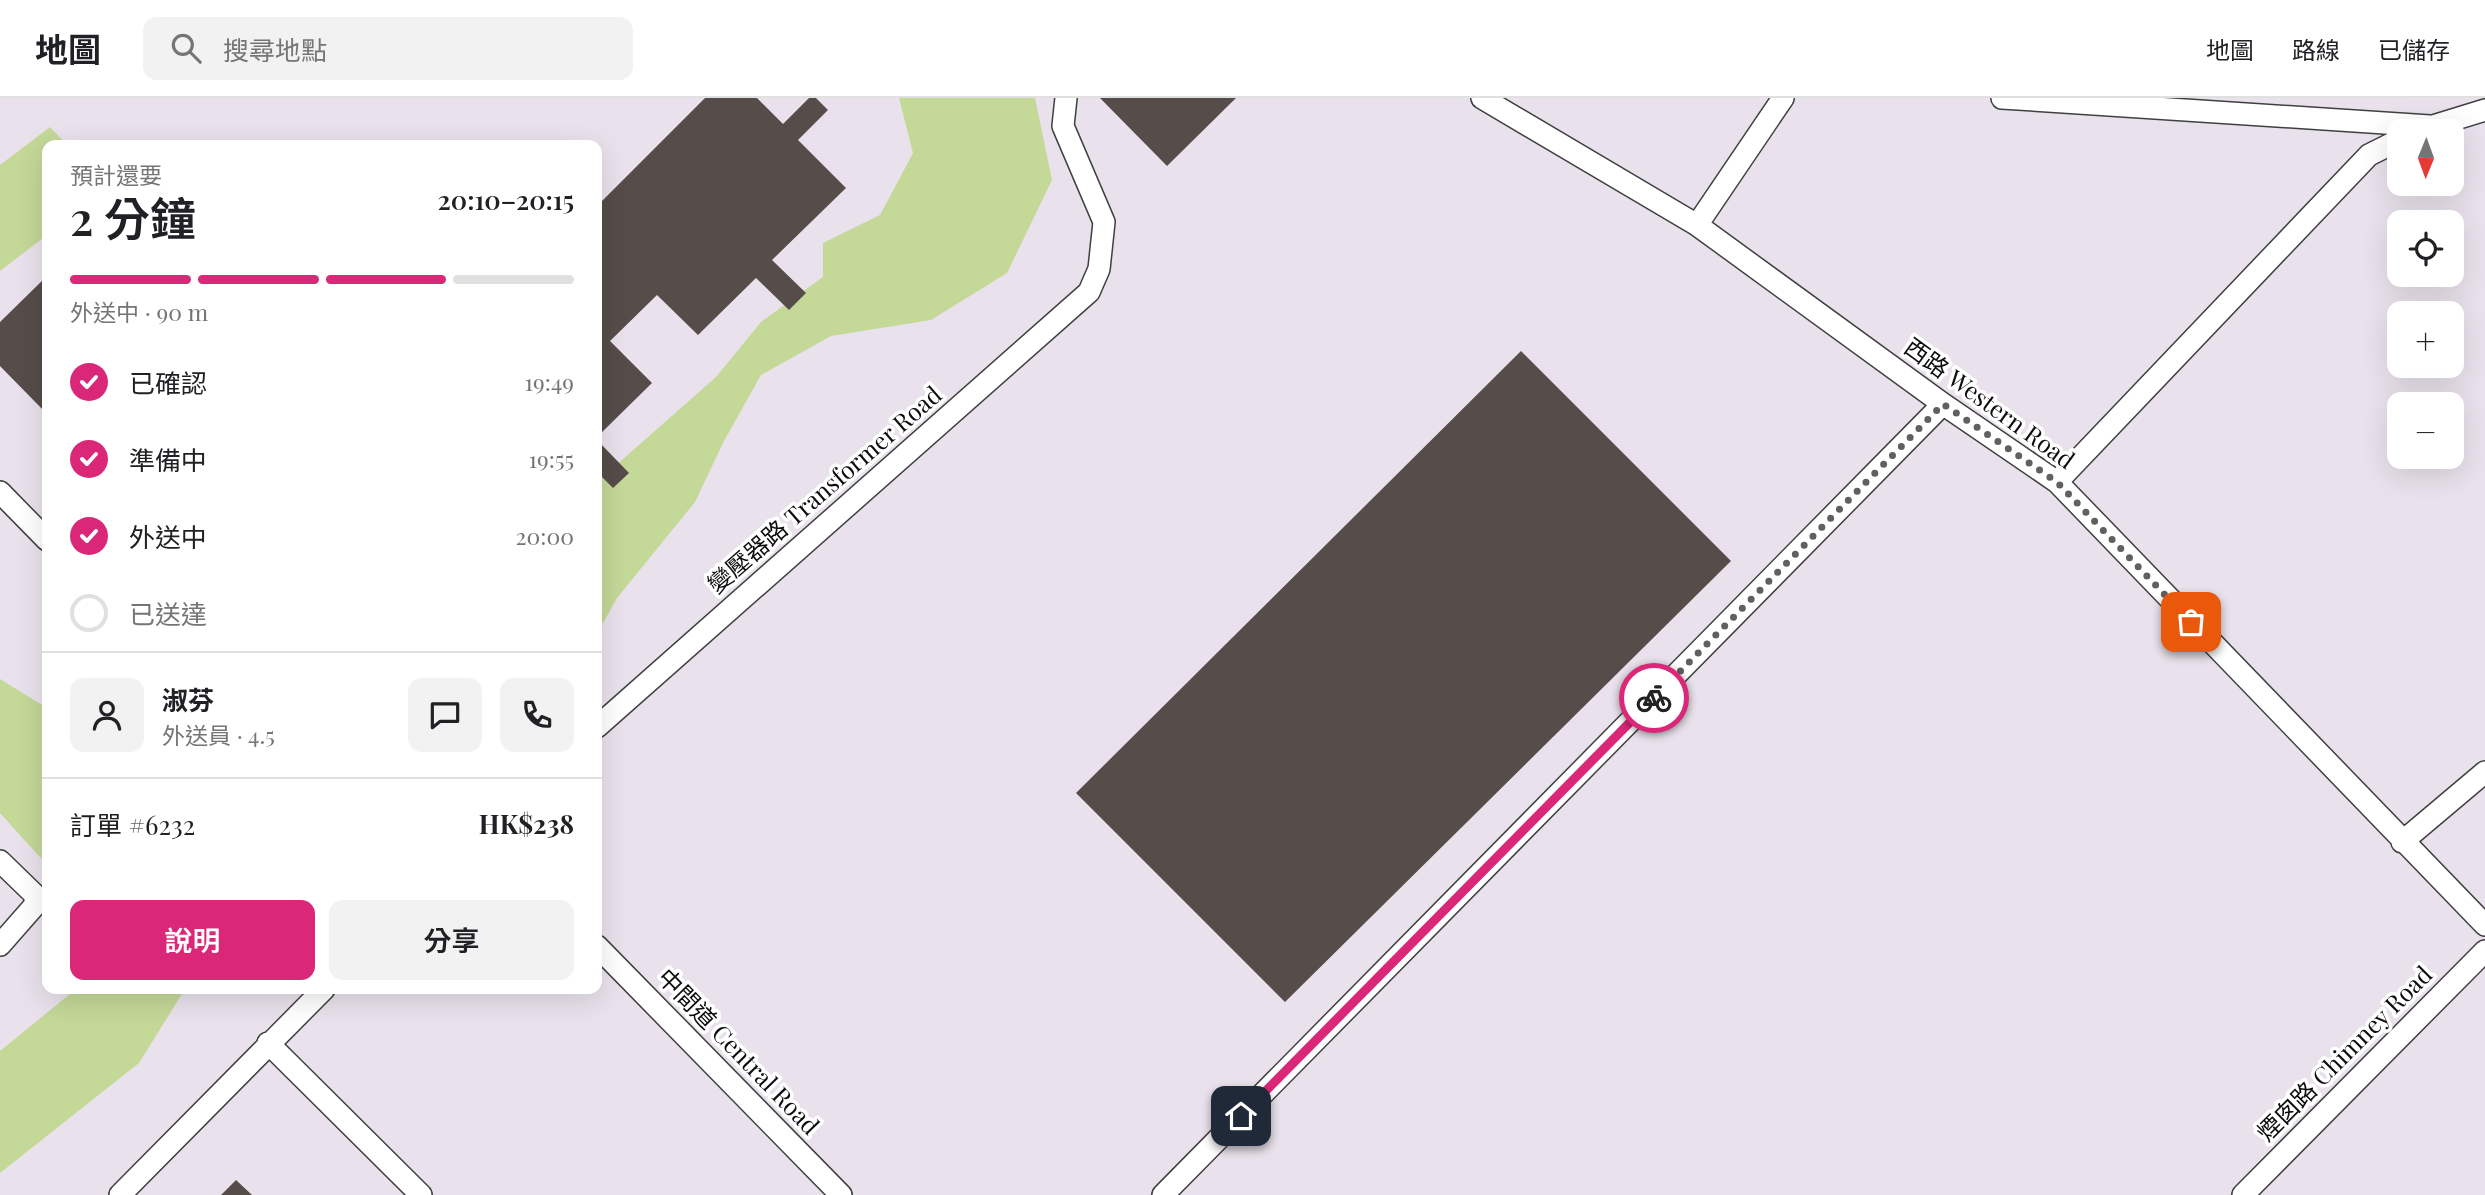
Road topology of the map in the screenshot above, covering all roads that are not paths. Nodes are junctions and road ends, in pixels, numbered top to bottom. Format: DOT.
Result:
graph roads {
  1 [pos="1066,98"];
  2 [pos="1482,98"];
  3 [pos="1783,98"];
  4 [pos="2002,98"];
  5 [pos="2485,110"];
  6 [pos="2455,119"];
  7 [pos="2387,125"];
  8 [pos="2387,146"];
  9 [pos="1697,225"];
  10 [pos="1943,404"];
  11 [pos="2057,482"];
  12 [pos="0,492"];
  13 [pos="42,535"];
  14 [pos="602,723"];
  15 [pos="2485,772"];
  16 [pos="2402,842"];
  17 [pos="0,861"];
  18 [pos="2485,925"];
  19 [pos="0,945"];
  20 [pos="2485,951"];
  21 [pos="602,952"];
  22 [pos="319,994"];
  23 [pos="268,1043"];
  24 [pos="120,1195"];
  25 [pos="421,1195"];
  26 [pos="841,1195"];
  27 [pos="1163,1195"];
  28 [pos="2243,1195"];
  1 -- 14 [label="lane, 變壓器路 Transformer Road"];
  2 -- 9 [label="lane, 西路 Western Road"];
  3 -- 9 [label="lane"];
  4 -- 7 [label="lane"];
  5 -- 6 [label="lane"];
  8 -- 11 [label="lane"];
  9 -- 10 [label="lane, 西路 Western Road"];
  10 -- 11 [label="lane, 西路 Western Road"];
  10 -- 27 [label="lane"];
  11 -- 16 [label="lane, 西路 Western Road"];
  12 -- 13 [label="lane"];
  15 -- 16 [label="lane"];
  16 -- 18 [label="lane, 西路 Western Road"];
  17 -- 19 [label="lane"];
  20 -- 28 [label="lane, 煙囱路 Chimney Road"];
  21 -- 26 [label="lane, 中間道 Central Road"];
  22 -- 23 [label="lane"];
  23 -- 24 [label="lane"];
  23 -- 25 [label="lane"];
}
